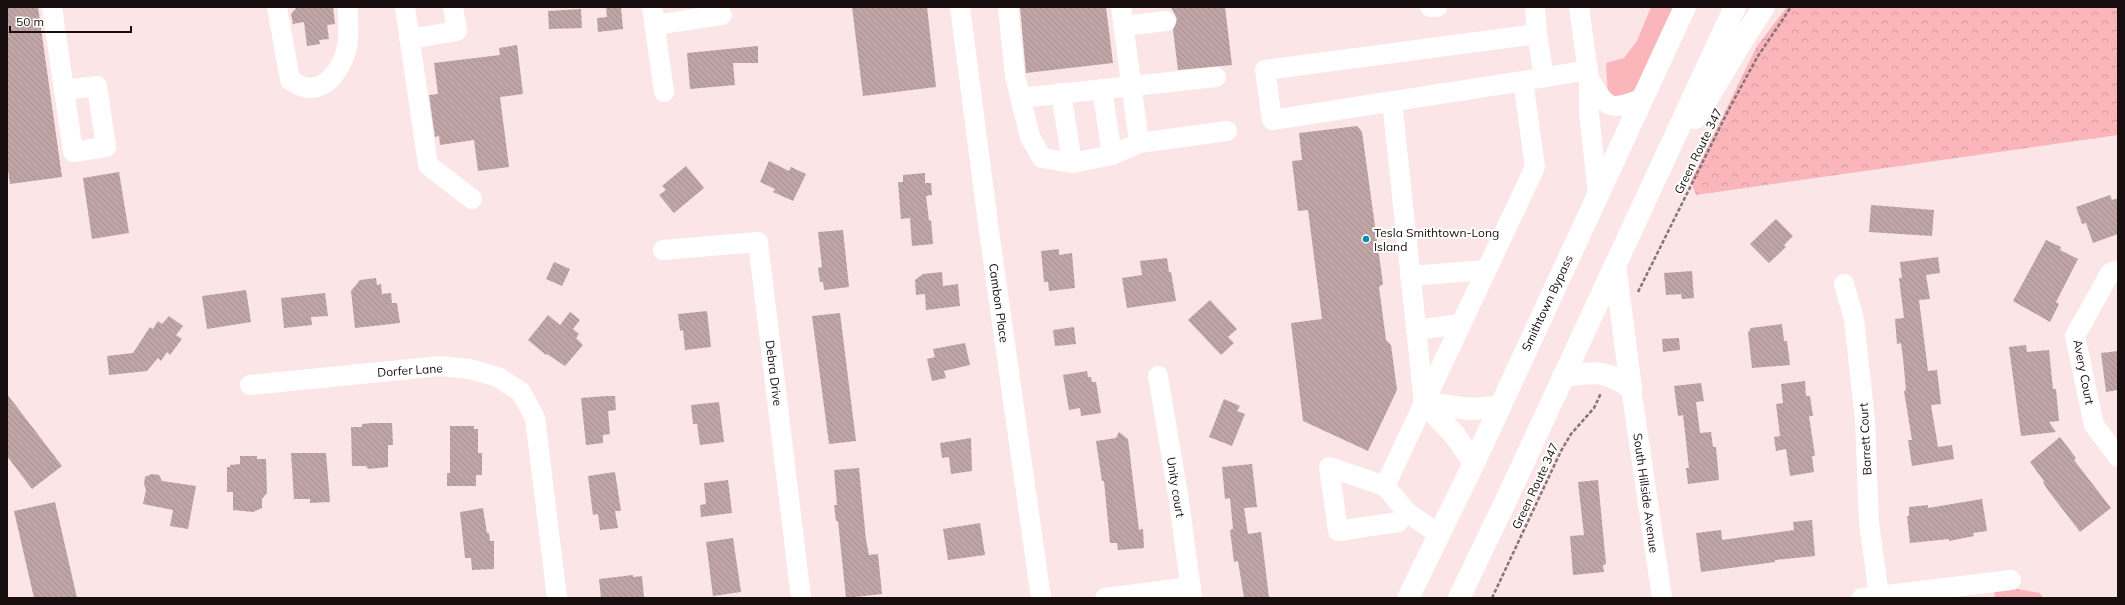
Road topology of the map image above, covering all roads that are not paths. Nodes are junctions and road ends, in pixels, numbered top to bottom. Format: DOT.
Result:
graph roads {
  1 [pos="52,7"];
  2 [pos="277,7"];
  3 [pos="348,7"];
  4 [pos="405,7"];
  5 [pos="453,7"];
  6 [pos="960,7"];
  7 [pos="1008,7"];
  8 [pos="1430,7"];
  9 [pos="1437,7"];
  10 [pos="1535,7"];
  11 [pos="1579,7"];
  12 [pos="1685,7"];
  13 [pos="1735,7"];
  14 [pos="1764,7"];
  15 [pos="722,15"];
  16 [pos="653,16"];
  17 [pos="1122,16"];
  18 [pos="1166,21"];
  19 [pos="1537,34"];
  20 [pos="409,39"];
  21 [pos="1588,74"];
  22 [pos="1216,77"];
  23 [pos="1544,77"];
  24 [pos="1523,81"];
  25 [pos="1130,86"];
  26 [pos="1102,89"];
  27 [pos="64,90"];
  28 [pos="664,92"];
  29 [pos="1061,93"];
  30 [pos="1020,98"];
  31 [pos="1643,98"];
  32 [pos="1392,101"];
  33 [pos="1226,131"];
  34 [pos="1139,143"];
  35 [pos="1112,155"];
  36 [pos="1072,162"];
  37 [pos="1659,170"];
  38 [pos="1598,194"];
  39 [pos="472,199"];
  40 [pos="663,250"];
  41 [pos="1615,265"];
  42 [pos="1486,270"];
  43 [pos="2118,270"];
  44 [pos="1410,276"];
  45 [pos="1844,284"];
  46 [pos="1461,324"];
  47 [pos="1416,330"];
  48 [pos="1158,376"];
  49 [pos="1563,376"];
  50 [pos="250,385"];
  51 [pos="1631,388"];
  52 [pos="1424,403"];
  53 [pos="1498,407"];
  54 [pos="2118,457"];
  55 [pos="1474,463"];
  56 [pos="1385,486"];
  57 [pos="1407,512"];
  58 [pos="1439,535"];
  59 [pos="2010,580"];
  60 [pos="1192,592"];
  61 [pos="1871,597"];
  62 [pos="557,598"];
  63 [pos="801,598"];
  64 [pos="1041,598"];
  65 [pos="1105,598"];
  66 [pos="1408,598"];
  67 [pos="1459,598"];
  68 [pos="1662,598"];
  1 -- 27 [label="street"];
  2 -- 3 [label="street"];
  4 -- 20 [label="street"];
  5 -- 20 [label="street"];
  6 -- 64 [label="street, Cambon Place"];
  7 -- 30 [label="street"];
  8 -- 9 [label="street"];
  10 -- 19 [label="street"];
  11 -- 21 [label="street"];
  12 -- 31 [label="highway, Smithtown Bypass"];
  13 -- 37 [label="highway"];
  14 -- 37 [label="highway"];
  15 -- 16 [label="street"];
  16 -- 28 [label="street"];
  17 -- 18 [label="street"];
  17 -- 25 [label="street"];
  19 -- 23 [label="street"];
  19 -- 32 [label="street"];
  20 -- 39 [label="street"];
  21 -- 23 [label="street"];
  21 -- 31 [label="street"];
  21 -- 38 [label="street"];
  22 -- 25 [label="street"];
  23 -- 24 [label="street"];
  24 -- 32 [label="street"];
  24 -- 42 [label="street"];
  25 -- 26 [label="street"];
  25 -- 34 [label="street"];
  26 -- 29 [label="street"];
  26 -- 35 [label="street"];
  29 -- 30 [label="street"];
  29 -- 36 [label="street"];
  30 -- 36 [label="street"];
  31 -- 38 [label="highway, Smithtown Bypass"];
  32 -- 44 [label="street"];
  33 -- 34 [label="street"];
  34 -- 35 [label="street"];
  35 -- 36 [label="street"];
  37 -- 41 [label="highway"];
  38 -- 53 [label="highway, Smithtown Bypass"];
  40 -- 63 [label="street, Debra Drive"];
  41 -- 49 [label="highway"];
  41 -- 51 [label="highway"];
  42 -- 44 [label="street"];
  42 -- 46 [label="street"];
  43 -- 54 [label="street, Avery Court"];
  44 -- 47 [label="street"];
  45 -- 61 [label="street, Barrett Court"];
  46 -- 47 [label="street"];
  46 -- 52 [label="street"];
  47 -- 52 [label="street"];
  48 -- 60 [label="street, Unity court"];
  49 -- 51 [label="highway"];
  49 -- 67 [label="highway"];
  50 -- 62 [label="street, Dorfer Lane"];
  51 -- 68 [label="street, South Hillside Avenue"];
  52 -- 53 [label="highway"];
  52 -- 55 [label="highway"];
  52 -- 56 [label="street"];
  53 -- 55 [label="highway, Smithtown Bypass"];
  55 -- 58 [label="highway, Smithtown Bypass"];
  56 -- 57 [label="street"];
  56 -- 57 [label="street"];
  57 -- 58 [label="street"];
  58 -- 66 [label="highway, Smithtown Bypass"];
  59 -- 61 [label="street"];
  60 -- 65 [label="street"];
}
